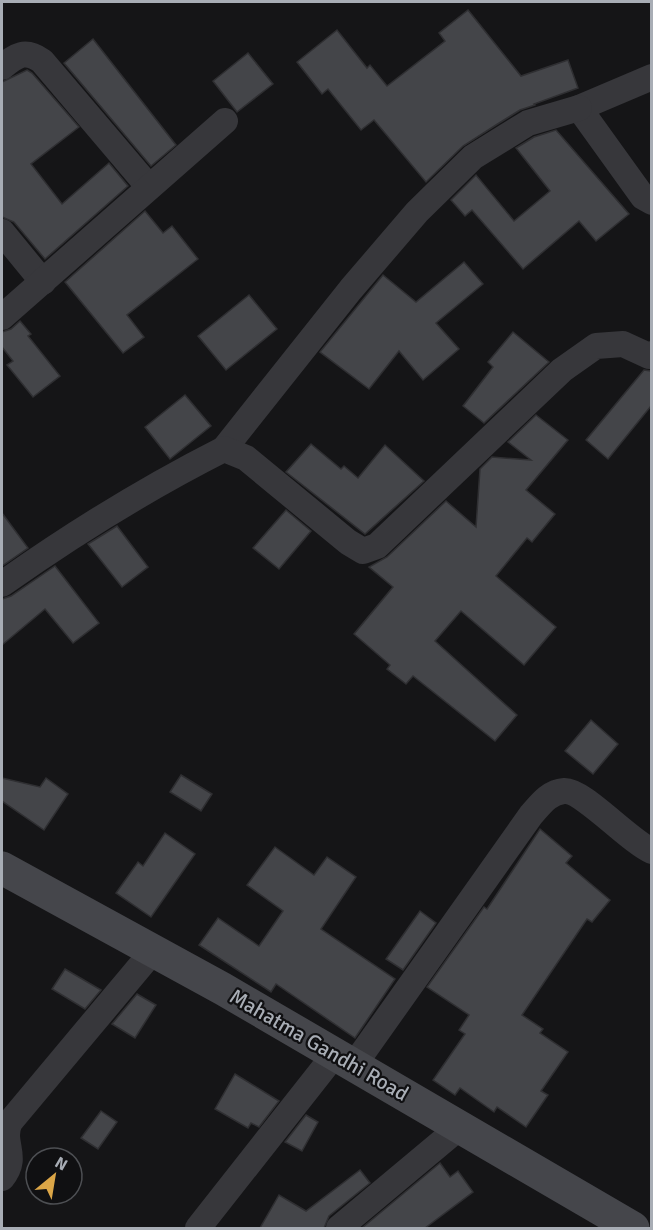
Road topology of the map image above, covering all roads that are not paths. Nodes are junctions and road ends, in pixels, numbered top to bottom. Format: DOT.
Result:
graph roads {
  1 [pos="2,67"];
  2 [pos="651,77"];
  3 [pos="579,108"];
  4 [pos="225,121"];
  5 [pos="149,187"];
  6 [pos="651,202"];
  7 [pos="2,232"];
  8 [pos="44,282"];
  9 [pos="2,316"];
  10 [pos="651,354"];
  11 [pos="224,449"];
  12 [pos="2,584"];
  13 [pos="651,851"];
  14 [pos="2,868"];
  15 [pos="153,951"];
  16 [pos="345,1060"];
  17 [pos="461,1126"];
  18 [pos="2,1178"];
  19 [pos="198,1228"];
  20 [pos="339,1228"];
  21 [pos="633,1228"];
  1 -- 5 [label="street"];
  2 -- 3 [label="street"];
  3 -- 6 [label="street"];
  3 -- 11 [label="street"];
  4 -- 5 [label="street"];
  5 -- 8 [label="street"];
  7 -- 8 [label="street"];
  8 -- 9 [label="street"];
  10 -- 11 [label="street"];
  11 -- 12 [label="street"];
  13 -- 16 [label="street"];
  14 -- 15 [label="main road, Mahatma Gandhi Road"];
  15 -- 16 [label="main road, Mahatma Gandhi Road"];
  15 -- 18 [label="street"];
  16 -- 17 [label="main road, Mahatma Gandhi Road"];
  16 -- 19 [label="street"];
  17 -- 20 [label="street"];
  17 -- 21 [label="main road, Mahatma Gandhi Road"];
}
